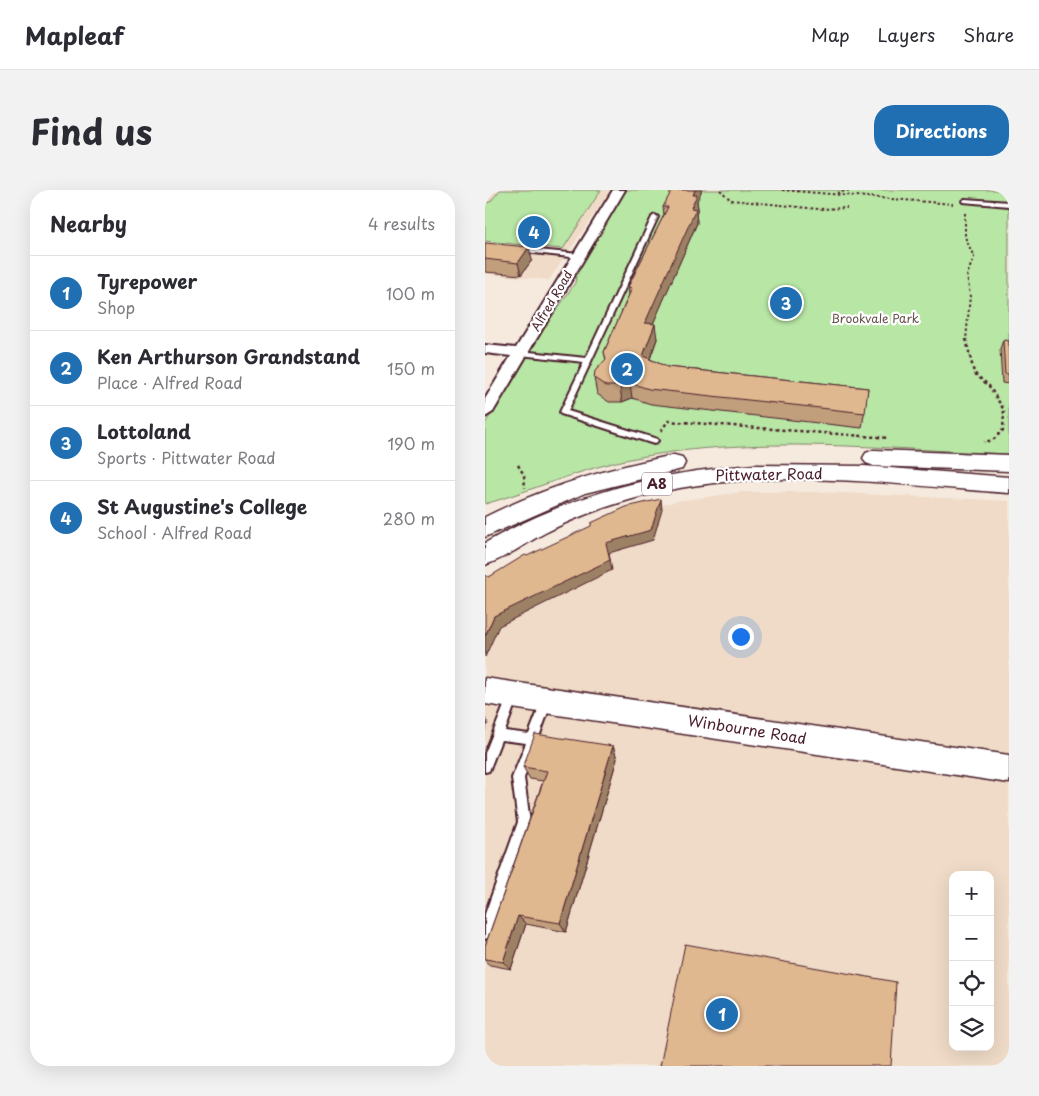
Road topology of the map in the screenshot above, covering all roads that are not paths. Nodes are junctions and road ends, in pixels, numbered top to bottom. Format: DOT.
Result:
graph roads {
  1 [pos="619,190"];
  2 [pos="965,203"];
  3 [pos="1009,204"];
  4 [pos="655,217"];
  5 [pos="512,250"];
  6 [pos="579,256"];
  7 [pos="485,350"];
  8 [pos="520,353"];
  9 [pos="588,360"];
  10 [pos="485,412"];
  11 [pos="654,441"];
  12 [pos="1009,463"];
  13 [pos="1009,485"];
  14 [pos="485,528"];
  15 [pos="485,554"];
  16 [pos="499,693"];
  17 [pos="548,700"];
  18 [pos="498,735"];
  19 [pos="533,739"];
  20 [pos="485,767"];
  21 [pos="1009,769"];
  22 [pos="489,907"];
  23 [pos="485,932"];
  1 -- 6 [label="street, Alfred Road"];
  2 -- 3 [label="lane"];
  4 -- 9 [label="lane"];
  5 -- 6 [label="lane"];
  6 -- 8 [label="street, Alfred Road"];
  7 -- 8 [label="street"];
  8 -- 9 [label="lane"];
  8 -- 10 [label="street, Alfred Road"];
  9 -- 11 [label="lane"];
  12 -- 14 [label="main road, Pittwater Road / A8"];
  13 -- 15 [label="main road, Pittwater Road / A8"];
  16 -- 17 [label="main road, Winbourne Road"];
  16 -- 18 [label="lane"];
  17 -- 19 [label="lane"];
  17 -- 21 [label="main road, Winbourne Road"];
  18 -- 19 [label="lane"];
  18 -- 20 [label="lane"];
  19 -- 22 [label="lane"];
  22 -- 23 [label="lane"];
}
